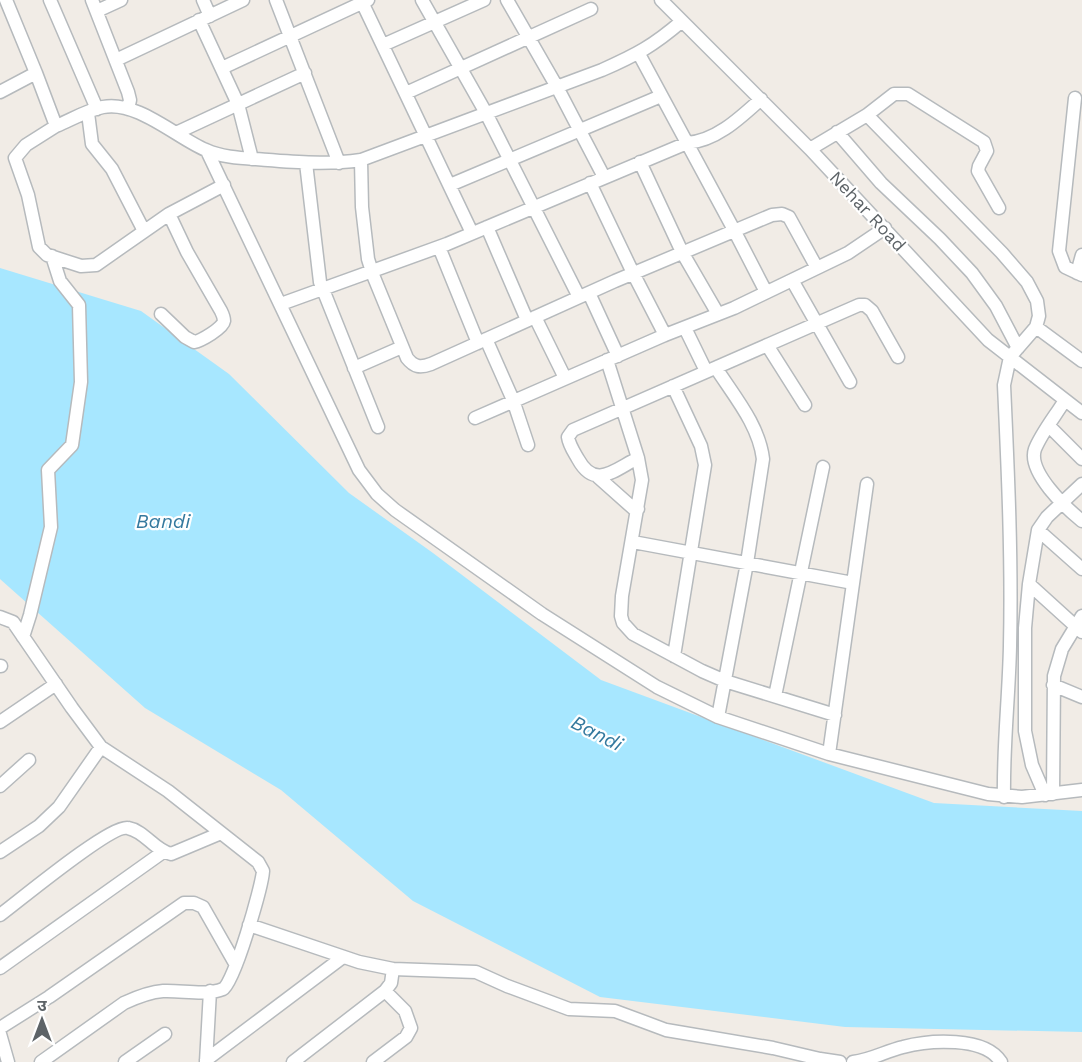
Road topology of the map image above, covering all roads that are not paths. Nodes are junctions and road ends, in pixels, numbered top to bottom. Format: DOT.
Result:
graph roads {
  1 [pos="6,0"];
  2 [pos="50,0"];
  3 [pos="121,0"];
  4 [pos="203,0"];
  5 [pos="243,0"];
  6 [pos="276,0"];
  7 [pos="422,0"];
  8 [pos="484,0"];
  9 [pos="507,0"];
  10 [pos="661,0"];
  11 [pos="364,1"];
  12 [pos="94,5"];
  13 [pos="591,9"];
  14 [pos="205,18"];
  15 [pos="434,21"];
  16 [pos="682,21"];
  17 [pos="291,35"];
  18 [pos="529,37"];
  19 [pos="383,45"];
  20 [pos="639,54"];
  21 [pos="116,60"];
  22 [pos="222,68"];
  23 [pos="461,68"];
  24 [pos="36,73"];
  25 [pos="305,73"];
  26 [pos="557,87"];
  27 [pos="0,91"];
  28 [pos="406,93"];
  29 [pos="661,96"];
  30 [pos="1075,98"];
  31 [pos="761,99"];
  32 [pos="238,104"];
  33 [pos="128,109"];
  34 [pos="92,111"];
  35 [pos="486,113"];
  36 [pos="867,115"];
  37 [pos="56,126"];
  38 [pos="579,129"];
  39 [pos="837,132"];
  40 [pos="176,133"];
  41 [pos="426,136"];
  42 [pos="687,143"];
  43 [pos="810,148"];
  44 [pos="207,151"];
  45 [pos="252,159"];
  46 [pos="361,160"];
  47 [pos="510,160"];
  48 [pos="640,162"];
  49 [pos="306,163"];
  50 [pos="339,163"];
  51 [pos="604,177"];
  52 [pos="590,183"];
  53 [pos="224,185"];
  54 [pos="450,185"];
  55 [pos="534,207"];
  56 [pos="999,208"];
  57 [pos="169,214"];
  58 [pos="487,227"];
  59 [pos="885,228"];
  60 [pos="734,230"];
  61 [pos="144,231"];
  62 [pos="472,233"];
  63 [pos="439,247"];
  64 [pos="682,252"];
  65 [pos="1082,255"];
  66 [pos="52,256"];
  67 [pos="817,268"];
  68 [pos="372,272"];
  69 [pos="633,273"];
  70 [pos="1079,274"];
  71 [pos="792,280"];
  72 [pos="322,289"];
  73 [pos="766,292"];
  74 [pos="584,295"];
  75 [pos="281,304"];
  76 [pos="160,314"];
  77 [pos="718,314"];
  78 [pos="531,319"];
  79 [pos="817,324"];
  80 [pos="1036,327"];
  81 [pos="685,328"];
  82 [pos="664,335"];
  83 [pos="482,341"];
  84 [pos="767,345"];
  85 [pos="402,347"];
  86 [pos="1014,353"];
  87 [pos="898,357"];
  88 [pos="613,358"];
  89 [pos="1082,361"];
  90 [pos="354,368"];
  91 [pos="711,369"];
  92 [pos="565,378"];
  93 [pos="850,382"];
  94 [pos="673,386"];
  95 [pos="513,400"];
  96 [pos="1065,400"];
  97 [pos="805,405"];
  98 [pos="622,407"];
  99 [pos="1082,412"];
  100 [pos="475,418"];
  101 [pos="1049,426"];
  102 [pos="378,427"];
  103 [pos="528,445"];
  104 [pos="638,458"];
  105 [pos="1082,459"];
  106 [pos="823,467"];
  107 [pos="598,477"];
  108 [pos="867,484"];
  109 [pos="1082,484"];
  110 [pos="1062,503"];
  111 [pos="638,509"];
  112 [pos="1082,521"];
  113 [pos="1038,530"];
  114 [pos="633,542"];
  115 [pos="691,553"];
  116 [pos="747,563"];
  117 [pos="1082,569"];
  118 [pos="800,573"];
  119 [pos="853,583"];
  120 [pos="1029,584"];
  121 [pos="0,617"];
  122 [pos="1080,625"];
  123 [pos="23,637"];
  124 [pos="674,656"];
  125 [pos="725,681"];
  126 [pos="56,684"];
  127 [pos="1053,685"];
  128 [pos="775,696"];
  129 [pos="1082,697"];
  130 [pos="835,715"];
  131 [pos="718,717"];
  132 [pos="0,722"];
  133 [pos="101,747"];
  134 [pos="829,754"];
  135 [pos="29,760"];
  136 [pos="0,786"];
  137 [pos="1082,790"];
  138 [pos="1049,795"];
  139 [pos="1004,797"];
  140 [pos="221,833"];
  141 [pos="0,852"];
  142 [pos="163,852"];
  143 [pos="0,915"];
  144 [pos="249,925"];
  145 [pos="343,957"];
  146 [pos="236,965"];
  147 [pos="0,968"];
  148 [pos="393,969"];
  149 [pos="210,991"];
  150 [pos="386,991"];
  151 [pos="0,1028"];
  152 [pos="0,1034"];
  153 [pos="165,1034"];
  154 [pos="206,1061"];
  155 [pos="8,1062"];
  156 [pos="40,1062"];
  157 [pos="125,1062"];
  158 [pos="294,1062"];
  159 [pos="373,1062"];
  160 [pos="840,1062"];
  161 [pos="853,1062"];
  162 [pos="1000,1062"];
  1 -- 24 [label="street"];
  2 -- 34 [label="street"];
  3 -- 12 [label="street"];
  4 -- 14 [label="street"];
  5 -- 14 [label="street"];
  6 -- 17 [label="street"];
  7 -- 15 [label="street"];
  8 -- 15 [label="street"];
  9 -- 18 [label="street"];
  10 -- 16 [label="street, Nehar Road"];
  11 -- 17 [label="street"];
  11 -- 19 [label="street"];
  12 -- 21 [label="street"];
  13 -- 18 [label="street"];
  14 -- 21 [label="street"];
  14 -- 22 [label="street"];
  15 -- 19 [label="street"];
  15 -- 23 [label="street"];
  16 -- 20 [label="street"];
  16 -- 31 [label="street, Nehar Road"];
  17 -- 22 [label="street"];
  17 -- 25 [label="street"];
  18 -- 23 [label="street"];
  18 -- 26 [label="street"];
  19 -- 28 [label="street"];
  20 -- 26 [label="street"];
  20 -- 29 [label="street"];
  21 -- 33 [label="street"];
  22 -- 32 [label="street"];
  23 -- 28 [label="street"];
  23 -- 35 [label="street"];
  24 -- 27 [label="street"];
  24 -- 37 [label="street"];
  25 -- 32 [label="street"];
  25 -- 50 [label="street"];
  26 -- 35 [label="street"];
  26 -- 38 [label="street"];
  28 -- 41 [label="street"];
  29 -- 38 [label="street"];
  29 -- 42 [label="street"];
  30 -- 70 [label="street"];
  31 -- 42 [label="street"];
  31 -- 43 [label="street, Nehar Road"];
  32 -- 40 [label="street"];
  32 -- 45 [label="street"];
  33 -- 34 [label="street"];
  33 -- 40 [label="street"];
  34 -- 37 [label="street"];
  34 -- 61 [label="street"];
  35 -- 41 [label="street"];
  35 -- 47 [label="street"];
  36 -- 39 [label="street"];
  36 -- 56 [label="street"];
  36 -- 80 [label="street"];
  37 -- 66 [label="street"];
  38 -- 47 [label="street"];
  38 -- 51 [label="street"];
  39 -- 43 [label="street"];
  39 -- 86 [label="street"];
  40 -- 44 [label="street"];
  41 -- 46 [label="street"];
  41 -- 54 [label="street"];
  42 -- 48 [label="street"];
  42 -- 60 [label="street"];
  43 -- 59 [label="street, Nehar Road"];
  44 -- 45 [label="street"];
  44 -- 53 [label="street"];
  45 -- 49 [label="street"];
  46 -- 50 [label="street"];
  46 -- 68 [label="street"];
  47 -- 54 [label="street"];
  47 -- 55 [label="street"];
  48 -- 51 [label="street"];
  48 -- 64 [label="street"];
  49 -- 50 [label="street"];
  49 -- 72 [label="street"];
  51 -- 52 [label="street"];
  52 -- 55 [label="street"];
  52 -- 69 [label="street"];
  53 -- 57 [label="street"];
  53 -- 75 [label="street"];
  54 -- 62 [label="street"];
  55 -- 58 [label="street"];
  55 -- 74 [label="street"];
  57 -- 61 [label="street"];
  57 -- 76 [label="street"];
  58 -- 62 [label="street"];
  58 -- 78 [label="street"];
  59 -- 67 [label="street"];
  59 -- 86 [label="street, Nehar Road"];
  60 -- 64 [label="street"];
  60 -- 67 [label="street"];
  60 -- 73 [label="street"];
  61 -- 66 [label="street"];
  62 -- 63 [label="street"];
  63 -- 68 [label="street"];
  63 -- 83 [label="street"];
  64 -- 69 [label="street"];
  64 -- 77 [label="street"];
  65 -- 70 [label="street"];
  66 -- 123 [label="street"];
  67 -- 71 [label="street"];
  68 -- 72 [label="street"];
  68 -- 85 [label="street"];
  69 -- 74 [label="street"];
  69 -- 82 [label="street"];
  71 -- 73 [label="street"];
  71 -- 79 [label="street"];
  72 -- 75 [label="street"];
  72 -- 90 [label="street"];
  73 -- 77 [label="street"];
  74 -- 78 [label="street"];
  74 -- 88 [label="street"];
  75 -- 131 [label="street"];
  77 -- 81 [label="street"];
  78 -- 83 [label="street"];
  78 -- 92 [label="street"];
  79 -- 84 [label="street"];
  79 -- 87 [label="street"];
  79 -- 93 [label="street"];
  80 -- 86 [label="street"];
  80 -- 89 [label="street"];
  81 -- 82 [label="street"];
  81 -- 91 [label="street"];
  82 -- 88 [label="street"];
  83 -- 85 [label="street"];
  83 -- 95 [label="street"];
  84 -- 91 [label="street"];
  84 -- 97 [label="street"];
  85 -- 90 [label="street"];
  86 -- 96 [label="street, Nehar Road"];
  86 -- 139 [label="street"];
  88 -- 92 [label="street"];
  88 -- 98 [label="street"];
  90 -- 102 [label="street"];
  91 -- 94 [label="street"];
  91 -- 116 [label="street"];
  92 -- 95 [label="street"];
  94 -- 98 [label="street"];
  94 -- 115 [label="street"];
  95 -- 100 [label="street"];
  95 -- 103 [label="street"];
  96 -- 99 [label="street, Nehar Road"];
  96 -- 101 [label="street"];
  98 -- 104 [label="street"];
  98 -- 107 [label="street"];
  101 -- 105 [label="street"];
  101 -- 110 [label="street"];
  104 -- 107 [label="street"];
  104 -- 111 [label="street"];
  106 -- 118 [label="street"];
  107 -- 111 [label="street"];
  108 -- 119 [label="street"];
  109 -- 110 [label="street"];
  110 -- 112 [label="street"];
  110 -- 113 [label="street"];
  111 -- 114 [label="street"];
  113 -- 117 [label="street"];
  113 -- 120 [label="street"];
  114 -- 115 [label="street"];
  114 -- 124 [label="street"];
  115 -- 116 [label="street"];
  115 -- 124 [label="street"];
  116 -- 118 [label="street"];
  116 -- 125 [label="street"];
  118 -- 119 [label="street"];
  118 -- 128 [label="street"];
  119 -- 130 [label="street"];
  120 -- 122 [label="street"];
  120 -- 138 [label="street"];
  121 -- 123 [label="street"];
  122 -- 127 [label="street"];
  123 -- 126 [label="street"];
  124 -- 125 [label="street"];
  125 -- 128 [label="street"];
  125 -- 131 [label="street"];
  126 -- 132 [label="street"];
  126 -- 133 [label="street"];
  127 -- 129 [label="street"];
  127 -- 138 [label="street"];
  128 -- 130 [label="street"];
  130 -- 134 [label="street"];
  131 -- 134 [label="street"];
  133 -- 140 [label="street"];
  133 -- 141 [label="street"];
  134 -- 139 [label="street"];
  135 -- 136 [label="street"];
  137 -- 138 [label="street"];
  138 -- 139 [label="street"];
  140 -- 142 [label="street"];
  140 -- 144 [label="street"];
  142 -- 143 [label="street"];
  142 -- 147 [label="street"];
  144 -- 145 [label="street"];
  144 -- 146 [label="street"];
  145 -- 148 [label="street"];
  145 -- 154 [label="street"];
  146 -- 149 [label="street"];
  146 -- 151 [label="street"];
  148 -- 150 [label="street"];
  148 -- 160 [label="street"];
  149 -- 154 [label="street"];
  149 -- 156 [label="street"];
  150 -- 158 [label="street"];
  150 -- 159 [label="street"];
  152 -- 155 [label="street"];
  153 -- 157 [label="street"];
  161 -- 162 [label="street"];
}
